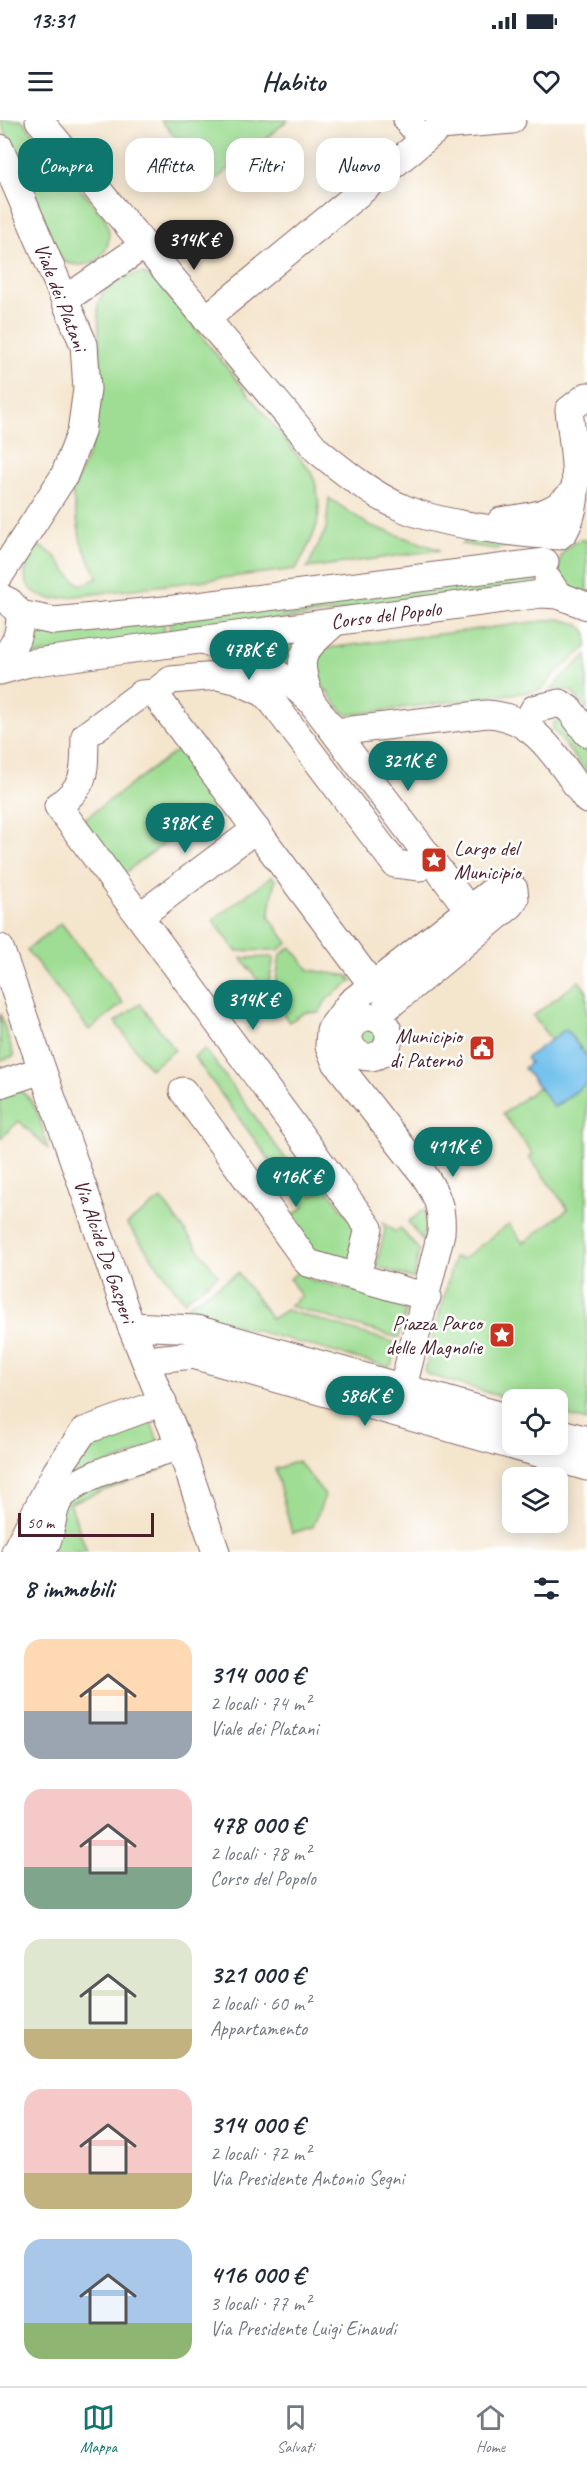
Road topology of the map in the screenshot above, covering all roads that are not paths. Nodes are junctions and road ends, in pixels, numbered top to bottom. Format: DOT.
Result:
graph roads {
  1 [pos="39,120"];
  2 [pos="512,120"];
  3 [pos="430,127"];
  4 [pos="0,148"];
  5 [pos="143,246"];
  6 [pos="66,299"];
  7 [pos="207,319"];
  8 [pos="587,396"];
  9 [pos="579,485"];
  10 [pos="479,525"];
  11 [pos="570,531"];
  12 [pos="545,562"];
  13 [pos="0,574"];
  14 [pos="577,604"];
  15 [pos="10,605"];
  16 [pos="335,622"];
  17 [pos="202,640"];
  18 [pos="0,660"];
  19 [pos="0,671"];
  20 [pos="154,693"];
  21 [pos="311,701"];
  22 [pos="526,724"];
  23 [pos="335,732"];
  24 [pos="587,733"];
  25 [pos="587,800"];
  26 [pos="256,829"];
  27 [pos="431,860"];
  28 [pos="469,910"];
  29 [pos="140,916"];
  30 [pos="0,948"];
  31 [pos="373,986"];
  32 [pos="378,1020"];
  33 [pos="42,1070"];
  34 [pos="0,1084"];
  35 [pos="183,1091"];
  36 [pos="357,1276"];
  37 [pos="427,1297"];
  38 [pos="131,1326"];
  39 [pos="146,1360"];
  40 [pos="403,1387"];
  41 [pos="163,1402"];
  42 [pos="502,1416"];
  43 [pos="568,1435"];
  44 [pos="587,1440"];
  45 [pos="180,1446"];
  46 [pos="587,1467"];
  47 [pos="15,1552"];
  48 [pos="40,1552"];
  49 [pos="216,1552"];
  1 -- 5 [label="street"];
  2 -- 3 [label="street"];
  3 -- 7 [label="street"];
  4 -- 6 [label="street, Viale dei Platani"];
  5 -- 6 [label="street"];
  5 -- 7 [label="street"];
  6 -- 13 [label="street, Viale dei Platani"];
  7 -- 10 [label="street"];
  8 -- 9 [label="street"];
  9 -- 10 [label="street"];
  9 -- 11 [label="street"];
  10 -- 11 [label="street"];
  11 -- 12 [label="street"];
  12 -- 14 [label="street"];
  12 -- 15 [label="street, Corso del Popolo"];
  14 -- 16 [label="street, Corso del Popolo"];
  15 -- 18 [label="street"];
  16 -- 17 [label="street, Corso del Popolo"];
  16 -- 21 [label="street"];
  17 -- 19 [label="street, Corso del Popolo"];
  17 -- 21 [label="street"];
  20 -- 26 [label="street"];
  20 -- 27 [label="street"];
  20 -- 29 [label="street"];
  21 -- 23 [label="street"];
  22 -- 23 [label="street"];
  22 -- 24 [label="street"];
  22 -- 25 [label="street"];
  23 -- 27 [label="street"];
  26 -- 29 [label="street"];
  26 -- 31 [label="street"];
  27 -- 28 [label="street"];
  28 -- 31 [label="street"];
  28 -- 32 [label="street"];
  29 -- 36 [label="street"];
  30 -- 33 [label="street, Via Alcide De Gasperi"];
  31 -- 37 [label="street"];
  33 -- 34 [label="street"];
  33 -- 38 [label="street, Via Alcide De Gasperi"];
  35 -- 36 [label="street"];
  36 -- 37 [label="street"];
  37 -- 40 [label="street"];
  38 -- 39 [label="street, Via Alcide De Gasperi"];
  38 -- 40 [label="street"];
  39 -- 41 [label="street, Via Alcide De Gasperi"];
  39 -- 46 [label="street"];
  40 -- 42 [label="street"];
  41 -- 45 [label="street, Via Alcide De Gasperi"];
  41 -- 47 [label="street"];
  43 -- 44 [label="street"];
  45 -- 48 [label="street"];
  45 -- 49 [label="street, Via Alcide De Gasperi"];
}
